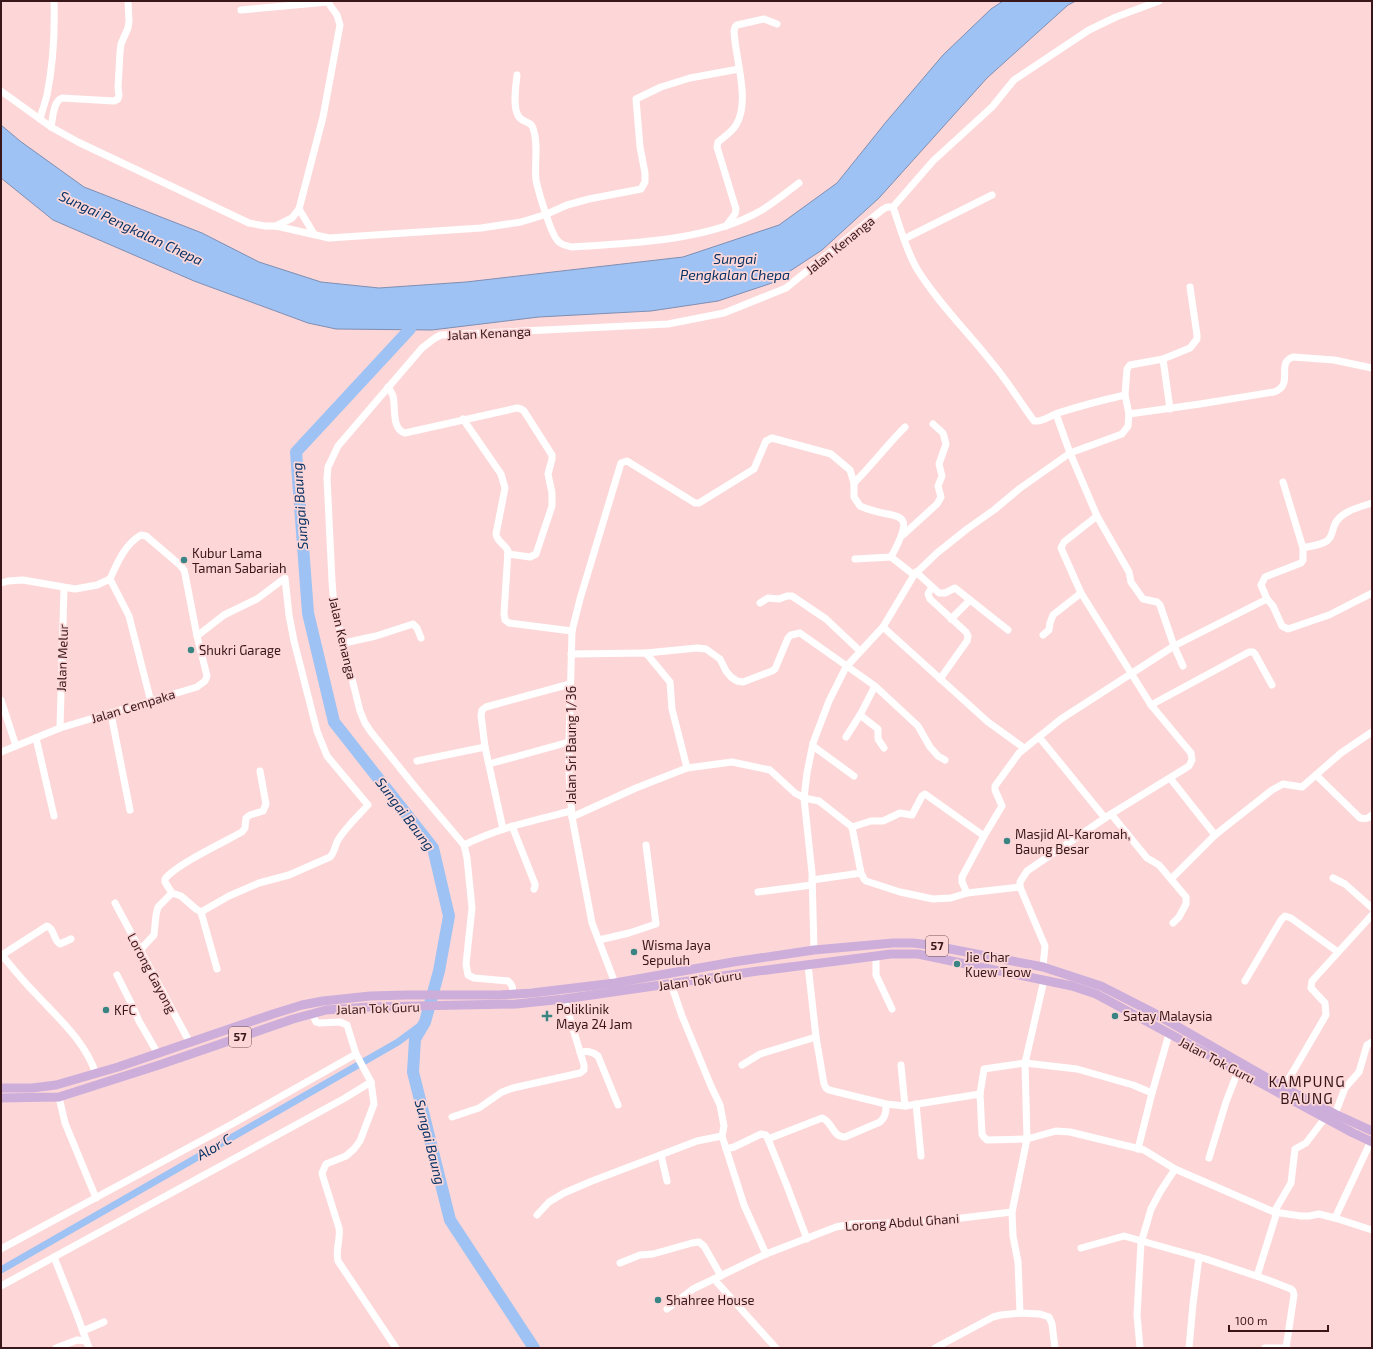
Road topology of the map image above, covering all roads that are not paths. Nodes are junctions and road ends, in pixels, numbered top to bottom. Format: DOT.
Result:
graph roads {
  1 [pos="54,1"];
  2 [pos="128,1"];
  3 [pos="1158,1"];
  4 [pos="327,2"];
  5 [pos="241,10"];
  6 [pos="777,24"];
  7 [pos="739,70"];
  8 [pos="517,75"];
  9 [pos="1,91"];
  10 [pos="40,119"];
  11 [pos="51,127"];
  12 [pos="799,183"];
  13 [pos="992,195"];
  14 [pos="893,206"];
  15 [pos="299,209"];
  16 [pos="547,214"];
  17 [pos="276,226"];
  18 [pos="726,226"];
  19 [pos="314,234"];
  20 [pos="904,239"];
  21 [pos="1190,288"];
  22 [pos="1163,359"];
  23 [pos="1372,368"];
  24 [pos="388,387"];
  25 [pos="1125,395"];
  26 [pos="1170,408"];
  27 [pos="1056,414"];
  28 [pos="1129,414"];
  29 [pos="463,419"];
  30 [pos="933,424"];
  31 [pos="905,427"];
  32 [pos="1070,453"];
  33 [pos="1282,482"];
  34 [pos="854,483"];
  35 [pos="1372,503"];
  36 [pos="1097,516"];
  37 [pos="903,535"];
  38 [pos="1303,548"];
  39 [pos="508,554"];
  40 [pos="891,557"];
  41 [pos="855,560"];
  42 [pos="915,574"];
  43 [pos="110,579"];
  44 [pos="1,583"];
  45 [pos="932,587"];
  46 [pos="64,588"];
  47 [pos="1081,593"];
  48 [pos="1371,596"];
  49 [pos="1267,599"];
  50 [pos="970,600"];
  51 [pos="760,603"];
  52 [pos="951,619"];
  53 [pos="883,627"];
  54 [pos="1008,630"];
  55 [pos="572,631"];
  56 [pos="1043,635"];
  57 [pos="197,636"];
  58 [pos="421,638"];
  59 [pos="344,643"];
  60 [pos="1174,646"];
  61 [pos="860,651"];
  62 [pos="646,653"];
  63 [pos="571,654"];
  64 [pos="1183,666"];
  65 [pos="846,667"];
  66 [pos="1131,672"];
  67 [pos="940,679"];
  68 [pos="570,684"];
  69 [pos="1272,685"];
  70 [pos="875,686"];
  71 [pos="1,700"];
  72 [pos="151,702"];
  73 [pos="1152,705"];
  74 [pos="111,714"];
  75 [pos="860,715"];
  76 [pos="60,728"];
  77 [pos="1372,732"];
  78 [pos="846,737"];
  79 [pos="1039,737"];
  80 [pos="36,738"];
  81 [pos="569,742"];
  82 [pos="16,746"];
  83 [pos="813,746"];
  84 [pos="485,747"];
  85 [pos="884,748"];
  86 [pos="1024,748"];
  87 [pos="1,752"];
  88 [pos="945,760"];
  89 [pos="417,761"];
  90 [pos="488,764"];
  91 [pos="687,768"];
  92 [pos="260,771"];
  93 [pos="1316,775"];
  94 [pos="854,776"];
  95 [pos="1170,778"];
  96 [pos="804,798"];
  97 [pos="130,810"];
  98 [pos="572,814"];
  99 [pos="54,816"];
  100 [pos="1108,816"];
  101 [pos="1372,816"];
  102 [pos="512,826"];
  103 [pos="852,827"];
  104 [pos="503,829"];
  105 [pos="1215,835"];
  106 [pos="984,836"];
  107 [pos="646,844"];
  108 [pos="464,845"];
  109 [pos="861,873"];
  110 [pos="1333,878"];
  111 [pos="1171,879"];
  112 [pos="812,882"];
  113 [pos="1020,888"];
  114 [pos="534,889"];
  115 [pos="758,892"];
  116 [pos="172,893"];
  117 [pos="967,893"];
  118 [pos="115,903"];
  119 [pos="1372,908"];
  120 [pos="201,912"];
  121 [pos="1372,915"];
  122 [pos="1173,922"];
  123 [pos="72,939"];
  124 [pos="599,940"];
  125 [pos="140,950"];
  126 [pos="814,950"];
  127 [pos="1338,952"];
  128 [pos="2,954"];
  129 [pos="787,955"];
  130 [pos="876,956"];
  131 [pos="808,965"];
  132 [pos="788,967"];
  133 [pos="1043,967"];
  134 [pos="217,969"];
  135 [pos="117,975"];
  136 [pos="1044,980"];
  137 [pos="1245,980"];
  138 [pos="615,983"];
  139 [pos="671,984"];
  140 [pos="512,994"];
  141 [pos="564,999"];
  142 [pos="892,1008"];
  143 [pos="312,1013"];
  144 [pos="1169,1034"];
  145 [pos="816,1037"];
  146 [pos="1372,1042"];
  147 [pos="190,1043"];
  148 [pos="580,1052"];
  149 [pos="158,1054"];
  150 [pos="357,1056"];
  151 [pos="1025,1063"];
  152 [pos="742,1065"];
  153 [pos="901,1065"];
  154 [pos="1238,1071"];
  155 [pos="96,1074"];
  156 [pos="369,1079"];
  157 [pos="74,1080"];
  158 [pos="1284,1087"];
  159 [pos="1,1088"];
  160 [pos="79,1090"];
  161 [pos="1152,1093"];
  162 [pos="980,1094"];
  163 [pos="59,1097"];
  164 [pos="1,1098"];
  165 [pos="886,1104"];
  166 [pos="916,1104"];
  167 [pos="618,1105"];
  168 [pos="905,1106"];
  169 [pos="1335,1114"];
  170 [pos="452,1117"];
  171 [pos="1325,1118"];
  172 [pos="1372,1131"];
  173 [pos="722,1136"];
  174 [pos="768,1139"];
  175 [pos="1026,1139"];
  176 [pos="1371,1141"];
  177 [pos="1138,1149"];
  178 [pos="726,1150"];
  179 [pos="661,1155"];
  180 [pos="921,1156"];
  181 [pos="1208,1158"];
  182 [pos="1175,1169"];
  183 [pos="667,1180"];
  184 [pos="96,1198"];
  185 [pos="1012,1212"];
  186 [pos="1276,1212"];
  187 [pos="537,1215"];
  188 [pos="1335,1218"];
  189 [pos="1372,1230"];
  190 [pos="807,1239"];
  191 [pos="1142,1241"];
  192 [pos="1081,1248"];
  193 [pos="1,1249"];
  194 [pos="766,1254"];
  195 [pos="54,1257"];
  196 [pos="1199,1257"];
  197 [pos="620,1263"];
  198 [pos="1257,1276"];
  199 [pos="718,1278"];
  200 [pos="1,1286"];
  201 [pos="667,1310"];
  202 [pos="1020,1313"];
  203 [pos="104,1322"];
  204 [pos="83,1331"];
  205 [pos="88,1345"];
  206 [pos="56,1348"];
  207 [pos="396,1348"];
  208 [pos="776,1348"];
  209 [pos="935,1348"];
  210 [pos="1054,1348"];
  211 [pos="1140,1348"];
  212 [pos="1189,1348"];
  213 [pos="1265,1348"];
  214 [pos="1287,1348"];
  1 -- 10 [label="street"];
  2 -- 11 [label="street"];
  3 -- 14 [label="street, Jalan Kenanga"];
  4 -- 5 [label="street"];
  4 -- 15 [label="street"];
  6 -- 7 [label="street"];
  7 -- 16 [label="street"];
  7 -- 18 [label="street"];
  8 -- 16 [label="street"];
  9 -- 10 [label="street"];
  10 -- 11 [label="street"];
  11 -- 17 [label="street"];
  12 -- 18 [label="street"];
  13 -- 20 [label="street"];
  14 -- 20 [label="street"];
  14 -- 24 [label="street, Jalan Kenanga"];
  15 -- 17 [label="street"];
  15 -- 19 [label="street"];
  16 -- 18 [label="street"];
  16 -- 19 [label="street"];
  17 -- 19 [label="street"];
  20 -- 27 [label="street"];
  21 -- 22 [label="street"];
  22 -- 25 [label="street"];
  22 -- 26 [label="street"];
  23 -- 26 [label="street"];
  24 -- 29 [label="street"];
  24 -- 59 [label="street, Jalan Kenanga"];
  25 -- 27 [label="street"];
  25 -- 28 [label="street"];
  26 -- 28 [label="street"];
  27 -- 32 [label="street"];
  28 -- 32 [label="street"];
  29 -- 39 [label="street"];
  29 -- 39 [label="street"];
  30 -- 37 [label="street"];
  31 -- 34 [label="street"];
  32 -- 36 [label="street"];
  32 -- 42 [label="street"];
  33 -- 38 [label="street"];
  34 -- 37 [label="street"];
  34 -- 55 [label="street, Jalan Sri Baung 1/36"];
  35 -- 38 [label="street"];
  36 -- 47 [label="street"];
  36 -- 60 [label="street"];
  37 -- 40 [label="street"];
  38 -- 49 [label="street"];
  39 -- 55 [label="street"];
  40 -- 41 [label="street"];
  40 -- 42 [label="street"];
  42 -- 45 [label="street"];
  42 -- 53 [label="street"];
  43 -- 46 [label="street"];
  43 -- 57 [label="street"];
  43 -- 72 [label="street"];
  44 -- 46 [label="street"];
  45 -- 50 [label="street"];
  45 -- 52 [label="street"];
  46 -- 76 [label="street, Jalan Melur"];
  47 -- 56 [label="street"];
  47 -- 66 [label="street"];
  48 -- 49 [label="street"];
  49 -- 60 [label="street"];
  50 -- 52 [label="street"];
  50 -- 54 [label="street"];
  51 -- 61 [label="street"];
  52 -- 67 [label="street"];
  53 -- 61 [label="street"];
  53 -- 67 [label="street"];
  55 -- 63 [label="street, Jalan Sri Baung 1/36"];
  57 -- 72 [label="street, Jalan Cempaka"];
  57 -- 120 [label="street"];
  58 -- 59 [label="street"];
  59 -- 108 [label="street, Jalan Kenanga"];
  60 -- 64 [label="street"];
  60 -- 66 [label="street"];
  61 -- 65 [label="street"];
  62 -- 63 [label="street"];
  62 -- 65 [label="street"];
  62 -- 91 [label="street"];
  63 -- 68 [label="street, Jalan Sri Baung 1/36"];
  65 -- 70 [label="street"];
  65 -- 83 [label="street"];
  66 -- 73 [label="street"];
  66 -- 79 [label="street"];
  67 -- 86 [label="street"];
  68 -- 81 [label="street, Jalan Sri Baung 1/36"];
  68 -- 84 [label="street"];
  69 -- 73 [label="street"];
  70 -- 75 [label="street"];
  70 -- 88 [label="street"];
  71 -- 82 [label="street"];
  72 -- 74 [label="street, Jalan Cempaka"];
  73 -- 95 [label="street"];
  74 -- 76 [label="street, Jalan Cempaka"];
  74 -- 97 [label="street"];
  75 -- 78 [label="street"];
  75 -- 85 [label="street"];
  76 -- 80 [label="street, Jalan Cempaka"];
  77 -- 93 [label="street"];
  79 -- 86 [label="street"];
  79 -- 100 [label="street"];
  80 -- 82 [label="street, Jalan Cempaka"];
  80 -- 99 [label="street"];
  81 -- 90 [label="street"];
  81 -- 98 [label="street, Jalan Sri Baung 1/36"];
  82 -- 87 [label="street, Jalan Cempaka"];
  83 -- 94 [label="street"];
  83 -- 96 [label="street"];
  84 -- 89 [label="street"];
  84 -- 90 [label="street"];
  86 -- 106 [label="street"];
  90 -- 104 [label="street"];
  91 -- 96 [label="street"];
  91 -- 98 [label="street"];
  92 -- 116 [label="street"];
  93 -- 101 [label="street"];
  93 -- 105 [label="street"];
  95 -- 100 [label="street"];
  95 -- 105 [label="street"];
  96 -- 103 [label="street"];
  96 -- 112 [label="street"];
  98 -- 102 [label="street"];
  98 -- 124 [label="street, Jalan Sri Baung 1/36"];
  100 -- 111 [label="street"];
  100 -- 113 [label="street"];
  102 -- 104 [label="street"];
  102 -- 114 [label="street"];
  103 -- 106 [label="street"];
  103 -- 109 [label="street"];
  104 -- 108 [label="street"];
  105 -- 111 [label="street"];
  106 -- 117 [label="street"];
  107 -- 124 [label="street"];
  108 -- 140 [label="street, Jalan Kenanga"];
  109 -- 112 [label="street"];
  109 -- 117 [label="street"];
  110 -- 119 [label="street"];
  111 -- 122 [label="street"];
  112 -- 115 [label="street"];
  112 -- 126 [label="street"];
  113 -- 117 [label="street"];
  113 -- 133 [label="street"];
  116 -- 120 [label="street"];
  116 -- 125 [label="street"];
  118 -- 125 [label="street, Lorong Gayong"];
  120 -- 134 [label="street"];
  121 -- 127 [label="street"];
  123 -- 128 [label="street"];
  124 -- 138 [label="street, Jalan Sri Baung 1/36"];
  125 -- 147 [label="street, Lorong Gayong"];
  126 -- 129 [label="main road, Jalan Tok Guru / 57"];
  126 -- 133 [label="main road, Jalan Tok Guru / 57"];
  127 -- 137 [label="street"];
  127 -- 158 [label="street"];
  128 -- 155 [label="street"];
  129 -- 132 [label="main road"];
  129 -- 138 [label="main road, Jalan Tok Guru / 57"];
  130 -- 131 [label="main road, Jalan Tok Guru / 57"];
  130 -- 136 [label="main road, Jalan Tok Guru / 57"];
  130 -- 142 [label="street"];
  131 -- 132 [label="main road, Jalan Tok Guru / 57"];
  131 -- 145 [label="street"];
  132 -- 139 [label="main road, Jalan Tok Guru / 57"];
  133 -- 158 [label="main road, Jalan Tok Guru / 57"];
  135 -- 149 [label="street"];
  136 -- 144 [label="main road, Jalan Tok Guru / 57"];
  136 -- 151 [label="street"];
  138 -- 140 [label="main road, Jalan Tok Guru / 57"];
  139 -- 141 [label="main road, Jalan Tok Guru / 57"];
  139 -- 173 [label="street"];
  140 -- 147 [label="main road, Jalan Tok Guru / 57"];
  141 -- 143 [label="main road, Jalan Tok Guru / 57"];
  141 -- 148 [label="street"];
  143 -- 150 [label="street"];
  143 -- 160 [label="main road, Jalan Tok Guru / 57"];
  144 -- 154 [label="main road, Jalan Tok Guru / 57"];
  144 -- 161 [label="street"];
  145 -- 152 [label="street"];
  145 -- 165 [label="street"];
  146 -- 169 [label="street"];
  147 -- 149 [label="main road, Jalan Tok Guru / 57"];
  148 -- 167 [label="street"];
  148 -- 170 [label="street"];
  149 -- 155 [label="main road, Jalan Tok Guru / 57"];
  150 -- 156 [label="street"];
  150 -- 184 [label="street"];
  151 -- 161 [label="street"];
  151 -- 162 [label="street"];
  151 -- 175 [label="street"];
  153 -- 168 [label="street"];
  154 -- 171 [label="main road, Jalan Tok Guru / 57"];
  154 -- 181 [label="street"];
  155 -- 157 [label="main road, 57"];
  156 -- 195 [label="street"];
  156 -- 207 [label="street"];
  157 -- 159 [label="main road, 57"];
  157 -- 160 [label="main road"];
  158 -- 169 [label="main road, Jalan Tok Guru / 57"];
  160 -- 163 [label="main road, Jalan Tok Guru / 57"];
  161 -- 177 [label="street"];
  162 -- 166 [label="street"];
  162 -- 175 [label="street"];
  163 -- 164 [label="main road, Jalan Tok Guru / 57"];
  163 -- 184 [label="street"];
  165 -- 168 [label="street"];
  165 -- 174 [label="street"];
  166 -- 168 [label="street"];
  166 -- 180 [label="street"];
  169 -- 172 [label="main road, Jalan Tok Guru / 57"];
  171 -- 176 [label="main road, Jalan Tok Guru / 57"];
  171 -- 186 [label="street"];
  173 -- 178 [label="street"];
  173 -- 179 [label="street"];
  174 -- 178 [label="street"];
  174 -- 190 [label="street"];
  175 -- 177 [label="street"];
  175 -- 185 [label="street"];
  176 -- 188 [label="street"];
  177 -- 182 [label="street"];
  178 -- 194 [label="street"];
  179 -- 183 [label="street"];
  179 -- 187 [label="street"];
  182 -- 186 [label="street"];
  182 -- 191 [label="street"];
  184 -- 193 [label="street"];
  185 -- 190 [label="street, Lorong Abdul Ghani"];
  185 -- 202 [label="street"];
  186 -- 188 [label="street"];
  186 -- 198 [label="street"];
  188 -- 189 [label="street"];
  190 -- 194 [label="street, Lorong Abdul Ghani"];
  191 -- 192 [label="street"];
  191 -- 196 [label="street"];
  191 -- 211 [label="street"];
  194 -- 199 [label="street, Lorong Abdul Ghani"];
  195 -- 200 [label="street"];
  195 -- 204 [label="street"];
  196 -- 198 [label="street"];
  196 -- 212 [label="street"];
  197 -- 199 [label="street"];
  198 -- 214 [label="street"];
  199 -- 201 [label="street, Lorong Abdul Ghani"];
  199 -- 208 [label="street"];
  202 -- 209 [label="street"];
  202 -- 210 [label="street"];
  203 -- 204 [label="street"];
  204 -- 205 [label="street"];
  205 -- 206 [label="street"];
  213 -- 214 [label="street"];
}
